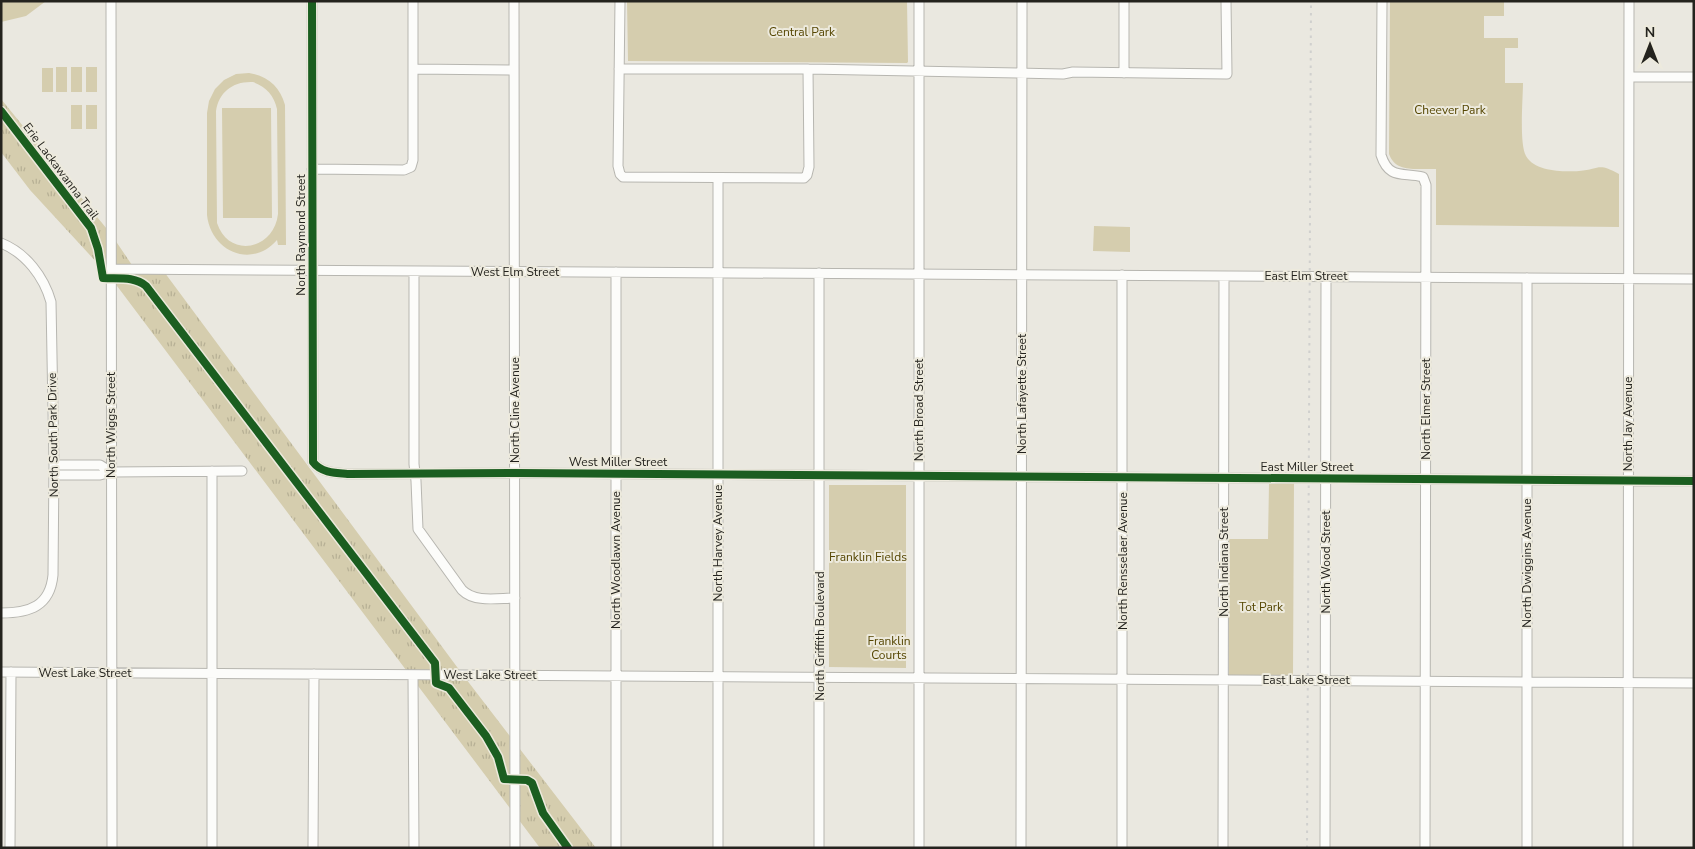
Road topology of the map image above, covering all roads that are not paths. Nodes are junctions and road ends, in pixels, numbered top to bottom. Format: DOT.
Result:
graph roads {
  1 [pos="111,1"];
  2 [pos="312,1"];
  3 [pos="413,1"];
  4 [pos="514,1"];
  5 [pos="620,1"];
  6 [pos="919,1"];
  7 [pos="1022,1"];
  8 [pos="1124,1"];
  9 [pos="1226,1"];
  10 [pos="1382,1"];
  11 [pos="1629,1"];
  12 [pos="412,69"];
  13 [pos="619,69"];
  14 [pos="514,70"];
  15 [pos="808,70"];
  16 [pos="919,72"];
  17 [pos="1124,73"];
  18 [pos="1022,74"];
  19 [pos="1629,77"];
  20 [pos="1694,78"];
  21 [pos="312,169"];
  22 [pos="718,178"];
  23 [pos="1,243"];
  24 [pos="111,268"];
  25 [pos="312,270"];
  26 [pos="414,271"];
  27 [pos="515,272"];
  28 [pos="616,272"];
  29 [pos="717,273"];
  30 [pos="819,273"];
  31 [pos="919,274"];
  32 [pos="1022,274"];
  33 [pos="1122,275"];
  34 [pos="1224,276"];
  35 [pos="1326,277"];
  36 [pos="1426,277"];
  37 [pos="1527,278"];
  38 [pos="1628,278"];
  39 [pos="1694,279"];
  40 [pos="54,465"];
  41 [pos="317,467"];
  42 [pos="242,471"];
  43 [pos="112,472"];
  44 [pos="212,472"];
  45 [pos="515,473"];
  46 [pos="416,474"];
  47 [pos="616,474"];
  48 [pos="718,474"];
  49 [pos="54,475"];
  50 [pos="819,475"];
  51 [pos="919,476"];
  52 [pos="1022,476"];
  53 [pos="1122,477"];
  54 [pos="1224,478"];
  55 [pos="1326,479"];
  56 [pos="1425,479"];
  57 [pos="1527,480"];
  58 [pos="1628,481"];
  59 [pos="1694,481"];
  60 [pos="515,598"];
  61 [pos="1,614"];
  62 [pos="6,672"];
  63 [pos="112,673"];
  64 [pos="212,673"];
  65 [pos="314,674"];
  66 [pos="413,675"];
  67 [pos="515,675"];
  68 [pos="616,676"];
  69 [pos="718,676"];
  70 [pos="820,677"];
  71 [pos="919,677"];
  72 [pos="1022,679"];
  73 [pos="1122,679"];
  74 [pos="1224,680"];
  75 [pos="1326,680"];
  76 [pos="1426,681"];
  77 [pos="1527,682"];
  78 [pos="1628,682"];
  79 [pos="1694,683"];
  80 [pos="10,848"];
  81 [pos="112,848"];
  82 [pos="212,848"];
  83 [pos="313,848"];
  84 [pos="414,848"];
  85 [pos="515,848"];
  86 [pos="616,848"];
  87 [pos="718,848"];
  88 [pos="819,848"];
  89 [pos="920,848"];
  90 [pos="1021,848"];
  91 [pos="1122,848"];
  92 [pos="1224,848"];
  93 [pos="1325,848"];
  94 [pos="1425,848"];
  95 [pos="1526,848"];
  96 [pos="1628,848"];
  1 -- 24 [label="street, North Wiggs Street"];
  2 -- 21 [label="street, North Raymond Street"];
  3 -- 12 [label="street"];
  4 -- 14 [label="street, North Cline Avenue"];
  5 -- 13 [label="street"];
  6 -- 16 [label="street, North Broad Street"];
  7 -- 18 [label="street, North Lafayette Street"];
  8 -- 17 [label="street"];
  9 -- 17 [label="street"];
  10 -- 36 [label="street, North Elmer Street"];
  11 -- 19 [label="street, North Jay Avenue"];
  12 -- 14 [label="street"];
  12 -- 21 [label="street"];
  13 -- 15 [label="street"];
  13 -- 22 [label="street"];
  14 -- 27 [label="street, North Cline Avenue"];
  15 -- 16 [label="street"];
  15 -- 22 [label="street"];
  16 -- 18 [label="street"];
  16 -- 31 [label="street, North Broad Street"];
  17 -- 18 [label="street"];
  18 -- 32 [label="street, North Lafayette Street"];
  19 -- 20 [label="street"];
  19 -- 38 [label="street, North Jay Avenue"];
  21 -- 25 [label="street, North Raymond Street"];
  22 -- 29 [label="street, North Harvey Avenue"];
  23 -- 40 [label="street, North South Park Drive"];
  24 -- 25 [label="street, West Elm Street"];
  24 -- 43 [label="street, North Wiggs Street"];
  25 -- 26 [label="street, West Elm Street"];
  25 -- 41 [label="street, North Raymond Street"];
  26 -- 27 [label="street, West Elm Street"];
  26 -- 46 [label="street"];
  27 -- 28 [label="street, West Elm Street"];
  27 -- 45 [label="street, North Cline Avenue"];
  28 -- 29 [label="street, West Elm Street"];
  28 -- 47 [label="street, North Woodlawn Avenue"];
  29 -- 30 [label="street, West Elm Street"];
  29 -- 48 [label="street, North Harvey Avenue"];
  30 -- 31 [label="street, West Elm Street"];
  30 -- 50 [label="street, North Griffith Boulevard"];
  31 -- 32 [label="street, East Elm Street"];
  31 -- 51 [label="street, North Broad Street"];
  32 -- 33 [label="street, East Elm Street"];
  32 -- 52 [label="street, North Lafayette Street"];
  33 -- 34 [label="street, East Elm Street"];
  33 -- 53 [label="street, North Rensselaer Avenue"];
  34 -- 35 [label="street, East Elm Street"];
  34 -- 54 [label="street, North Indiana Street"];
  35 -- 36 [label="street, East Elm Street"];
  35 -- 55 [label="street, North Wood Street"];
  36 -- 37 [label="street, East Elm Street"];
  36 -- 56 [label="street, North Elmer Street"];
  37 -- 38 [label="street, East Elm Street"];
  37 -- 57 [label="street, North Dwiggins Avenue"];
  38 -- 39 [label="street, East Elm Street"];
  38 -- 58 [label="street, North Jay Avenue"];
  40 -- 43 [label="street"];
  40 -- 49 [label="street, North South Park Drive"];
  41 -- 46 [label="street, West Miller Street"];
  42 -- 44 [label="street"];
  43 -- 44 [label="street"];
  43 -- 49 [label="street"];
  43 -- 63 [label="street, North Wiggs Street"];
  44 -- 64 [label="street"];
  45 -- 46 [label="street, West Miller Street"];
  45 -- 47 [label="street, West Miller Street"];
  45 -- 60 [label="street, North Cline Avenue"];
  46 -- 60 [label="street"];
  47 -- 48 [label="street, West Miller Street"];
  47 -- 68 [label="street, North Woodlawn Avenue"];
  48 -- 50 [label="street, West Miller Street"];
  48 -- 69 [label="street, North Harvey Avenue"];
  49 -- 61 [label="street, North South Park Drive"];
  50 -- 51 [label="street, West Miller Street"];
  50 -- 70 [label="street, North Griffith Boulevard"];
  51 -- 52 [label="street, East Miller Street"];
  51 -- 71 [label="street, North Broad Street"];
  52 -- 53 [label="street, East Miller Street"];
  52 -- 72 [label="street, North Lafayette Street"];
  53 -- 54 [label="street, East Miller Street"];
  53 -- 73 [label="street, North Rensselaer Avenue"];
  54 -- 55 [label="street, East Miller Street"];
  54 -- 74 [label="street, North Indiana Street"];
  55 -- 56 [label="street, East Miller Street"];
  55 -- 75 [label="street, North Wood Street"];
  56 -- 57 [label="street, East Miller Street"];
  56 -- 76 [label="street, North Elmer Street"];
  57 -- 58 [label="street, East Miller Street"];
  57 -- 77 [label="street, North Dwiggins Avenue"];
  58 -- 59 [label="street, East Miller Street"];
  58 -- 78 [label="street, North Jay Avenue"];
  60 -- 67 [label="street, North Cline Avenue"];
  62 -- 63 [label="street, West Lake Street"];
  62 -- 80 [label="street"];
  63 -- 64 [label="street, West Lake Street"];
  63 -- 81 [label="street, North Wiggs Street"];
  64 -- 65 [label="street, West Lake Street"];
  64 -- 82 [label="street"];
  65 -- 66 [label="street, West Lake Street"];
  65 -- 83 [label="street"];
  66 -- 67 [label="street, West Lake Street"];
  66 -- 84 [label="street"];
  67 -- 68 [label="street, West Lake Street"];
  67 -- 85 [label="street, North Cline Avenue"];
  68 -- 69 [label="street, West Lake Street"];
  68 -- 86 [label="street, North Woodlawn Avenue"];
  69 -- 70 [label="street, West Lake Street"];
  69 -- 87 [label="street, North Harvey Avenue"];
  70 -- 71 [label="street, West Lake Street"];
  70 -- 88 [label="street, North Griffith Boulevard"];
  71 -- 72 [label="street, East Lake Street"];
  71 -- 89 [label="street, North Broad Street"];
  72 -- 73 [label="street, East Lake Street"];
  72 -- 90 [label="street, North Lafayette Street"];
  73 -- 74 [label="street, East Lake Street"];
  73 -- 91 [label="street, North Rensselaer Avenue"];
  74 -- 75 [label="street, East Lake Street"];
  74 -- 92 [label="street, North Indiana Street"];
  75 -- 76 [label="street, East Lake Street"];
  75 -- 93 [label="street, North Wood Street"];
  76 -- 77 [label="street, East Lake Street"];
  76 -- 94 [label="street, North Elmer Street"];
  77 -- 78 [label="street, East Lake Street"];
  77 -- 95 [label="street, North Dwiggins Avenue"];
  78 -- 79 [label="street, East Lake Street"];
  78 -- 96 [label="street, North Jay Avenue"];
}
